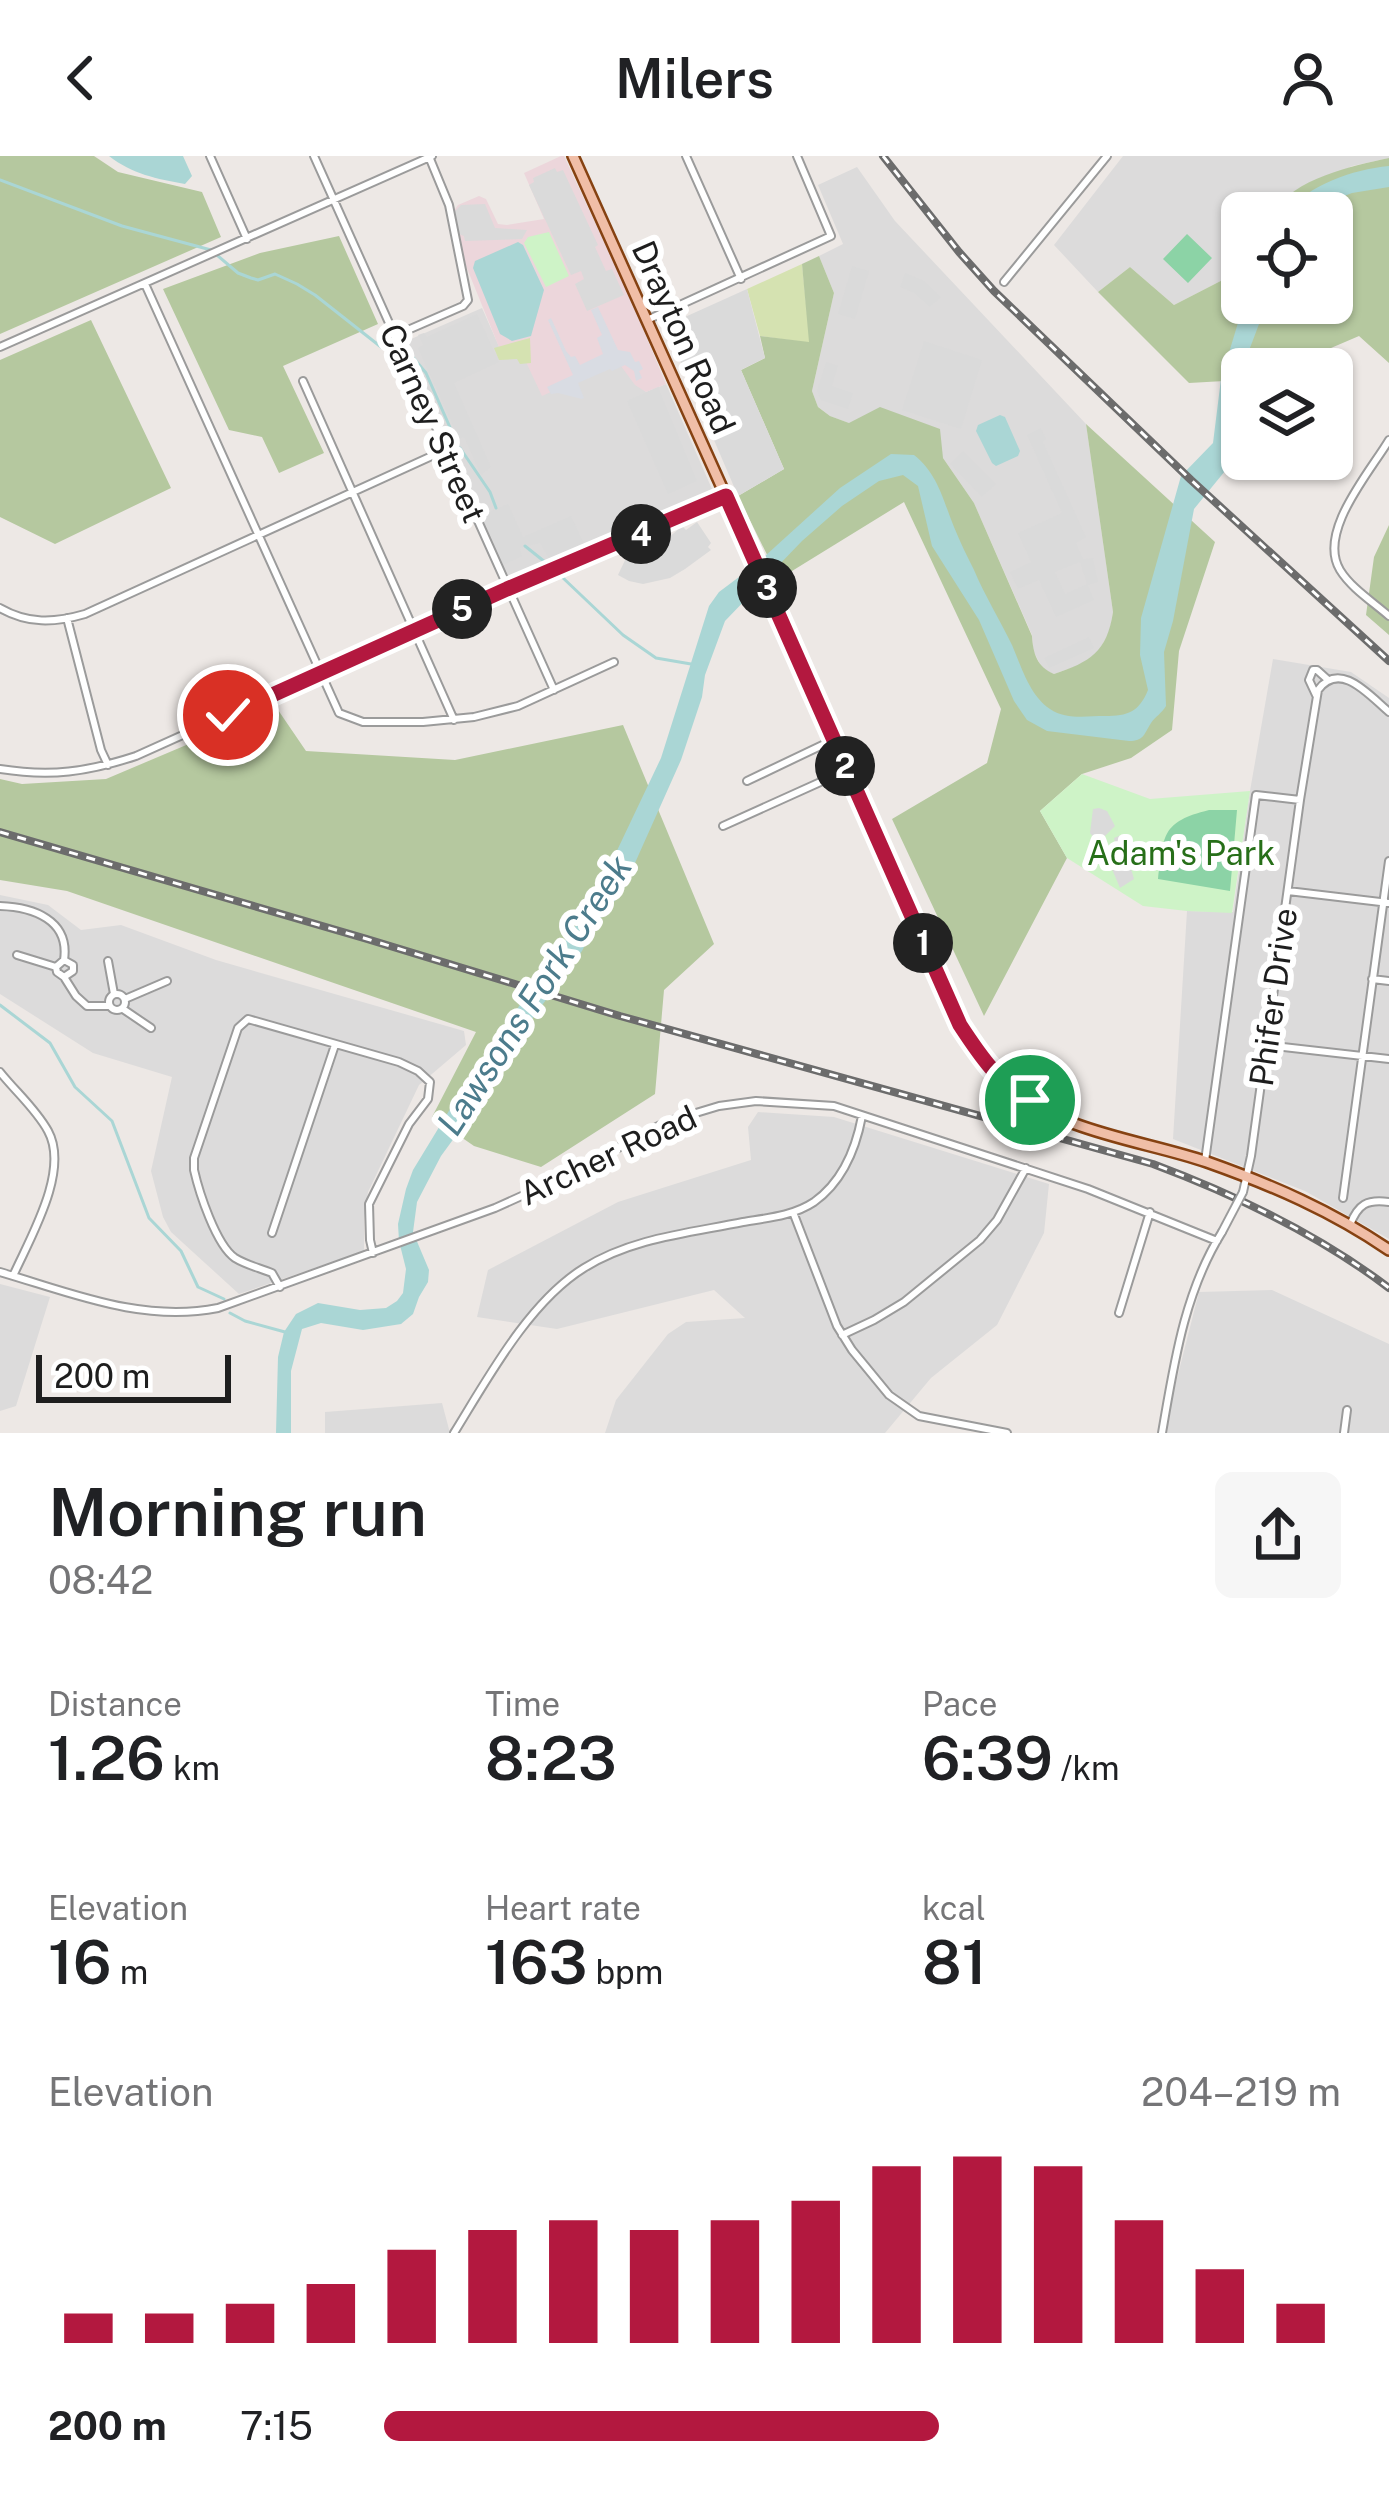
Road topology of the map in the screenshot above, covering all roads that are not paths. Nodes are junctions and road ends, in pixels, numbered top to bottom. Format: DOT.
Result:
graph roads {
  1 [pos="210,156"];
  2 [pos="314,156"];
  3 [pos="430,156"];
  4 [pos="573,156"];
  5 [pos="686,156"];
  6 [pos="797,156"];
  7 [pos="1107,156"];
  8 [pos="334,200"];
  9 [pos="247,239"];
  10 [pos="741,279"];
  11 [pos="1004,282"];
  12 [pos="145,284"];
  13 [pos="647,320"];
  14 [pos="396,339"];
  15 [pos="0,347"];
  16 [pos="303,382"];
  17 [pos="1389,440"];
  18 [pos="445,450"];
  19 [pos="352,492"];
  20 [pos="726,496"];
  21 [pos="259,536"];
  22 [pos="507,589"];
  23 [pos="0,608"];
  24 [pos="1389,616"];
  25 [pos="67,618"];
  26 [pos="415,631"];
  27 [pos="614,662"];
  28 [pos="320,674"];
  29 [pos="1328,680"];
  30 [pos="554,690"];
  31 [pos="1316,695"];
  32 [pos="1389,712"];
  33 [pos="454,720"];
  34 [pos="833,740"];
  35 [pos="108,765"];
  36 [pos="0,769"];
  37 [pos="847,770"];
  38 [pos="747,781"];
  39 [pos="1300,800"];
  40 [pos="723,826"];
  41 [pos="1389,861"];
  42 [pos="1288,891"];
  43 [pos="1386,903"];
  44 [pos="0,906"];
  45 [pos="17,956"];
  46 [pos="64,960"];
  47 [pos="108,961"];
  48 [pos="56,967"];
  49 [pos="64,977"];
  50 [pos="1372,979"];
  51 [pos="167,981"];
  52 [pos="1389,981"];
  53 [pos="113,994"];
  54 [pos="125,999"];
  55 [pos="109,1006"];
  56 [pos="123,1009"];
  57 [pos="151,1028"];
  58 [pos="335,1045"];
  59 [pos="1266,1046"];
  60 [pos="1361,1055"];
  61 [pos="1389,1059"];
  62 [pos="0,1072"];
  63 [pos="862,1115"];
  64 [pos="1204,1161"];
  65 [pos="1026,1168"];
  66 [pos="1247,1178"];
  67 [pos="1343,1198"];
  68 [pos="1389,1202"];
  69 [pos="793,1212"];
  70 [pos="1150,1212"];
  71 [pos="1350,1225"];
  72 [pos="272,1233"];
  73 [pos="1216,1241"];
  74 [pos="1389,1250"];
  75 [pos="373,1253"];
  76 [pos="0,1272"];
  77 [pos="13,1276"];
  78 [pos="280,1287"];
  79 [pos="1119,1313"];
  80 [pos="842,1335"];
  81 [pos="1347,1410"];
  82 [pos="454,1433"];
  83 [pos="1007,1433"];
  84 [pos="1162,1433"];
  85 [pos="1343,1433"];
  1 -- 9 [label="street"];
  2 -- 8 [label="street, Carney Street"];
  3 -- 8 [label="street"];
  3 -- 14 [label="street"];
  4 -- 13 [label="main road, Drayton Road"];
  5 -- 10 [label="street"];
  6 -- 10 [label="street"];
  7 -- 11 [label="street"];
  8 -- 9 [label="street"];
  8 -- 14 [label="street, Carney Street"];
  9 -- 12 [label="street"];
  10 -- 13 [label="street"];
  12 -- 15 [label="street"];
  12 -- 21 [label="street"];
  13 -- 20 [label="main road, Drayton Road"];
  14 -- 18 [label="street, Carney Street"];
  16 -- 19 [label="street"];
  17 -- 24 [label="street"];
  18 -- 19 [label="street"];
  18 -- 22 [label="street, Carney Street"];
  19 -- 21 [label="street"];
  19 -- 26 [label="street"];
  20 -- 22 [label="street"];
  20 -- 34 [label="main road, Drayton Road"];
  21 -- 25 [label="street"];
  21 -- 28 [label="street"];
  22 -- 26 [label="street"];
  22 -- 30 [label="street, Carney Street"];
  23 -- 25 [label="street"];
  25 -- 35 [label="street"];
  26 -- 28 [label="street"];
  26 -- 33 [label="street"];
  27 -- 30 [label="street"];
  28 -- 33 [label="street"];
  28 -- 35 [label="street"];
  29 -- 31 [label="street, Phifer Drive"];
  29 -- 31 [label="street"];
  29 -- 32 [label="street"];
  30 -- 33 [label="street"];
  31 -- 39 [label="street, Phifer Drive"];
  34 -- 37 [label="main road, Drayton Road"];
  34 -- 38 [label="street"];
  35 -- 36 [label="street"];
  37 -- 40 [label="street"];
  37 -- 64 [label="main road, Drayton Road"];
  39 -- 42 [label="street, Phifer Drive"];
  39 -- 64 [label="street"];
  41 -- 43 [label="street"];
  42 -- 43 [label="street"];
  42 -- 59 [label="street, Phifer Drive"];
  43 -- 50 [label="street"];
  44 -- 46 [label="street"];
  45 -- 48 [label="street"];
  46 -- 48 [label="street"];
  46 -- 49 [label="street"];
  47 -- 53 [label="street"];
  48 -- 49 [label="street"];
  49 -- 55 [label="street"];
  50 -- 52 [label="street"];
  50 -- 60 [label="street"];
  51 -- 54 [label="street"];
  53 -- 54 [label="street"];
  53 -- 55 [label="street"];
  54 -- 56 [label="street"];
  55 -- 56 [label="street"];
  56 -- 57 [label="street"];
  58 -- 72 [label="street"];
  58 -- 75 [label="street"];
  58 -- 78 [label="street"];
  59 -- 60 [label="street"];
  59 -- 66 [label="street, Phifer Drive"];
  60 -- 61 [label="street"];
  60 -- 67 [label="street"];
  62 -- 77 [label="street"];
  63 -- 65 [label="street, Archer Road"];
  63 -- 69 [label="street"];
  63 -- 75 [label="street, Archer Road"];
  64 -- 66 [label="main road, Drayton Road"];
  65 -- 70 [label="street, Archer Road"];
  65 -- 80 [label="street"];
  66 -- 71 [label="main road, Drayton Road"];
  66 -- 73 [label="street, Phifer Drive, bridge"];
  68 -- 71 [label="street"];
  69 -- 80 [label="street"];
  69 -- 82 [label="street"];
  70 -- 73 [label="street, Archer Road"];
  70 -- 79 [label="street"];
  71 -- 74 [label="main road, Drayton Road"];
  73 -- 84 [label="street, Phifer Drive"];
  75 -- 78 [label="street, Archer Road"];
  76 -- 77 [label="street, Archer Road"];
  77 -- 78 [label="street, Archer Road"];
  80 -- 83 [label="street"];
  81 -- 85 [label="street"];
}
